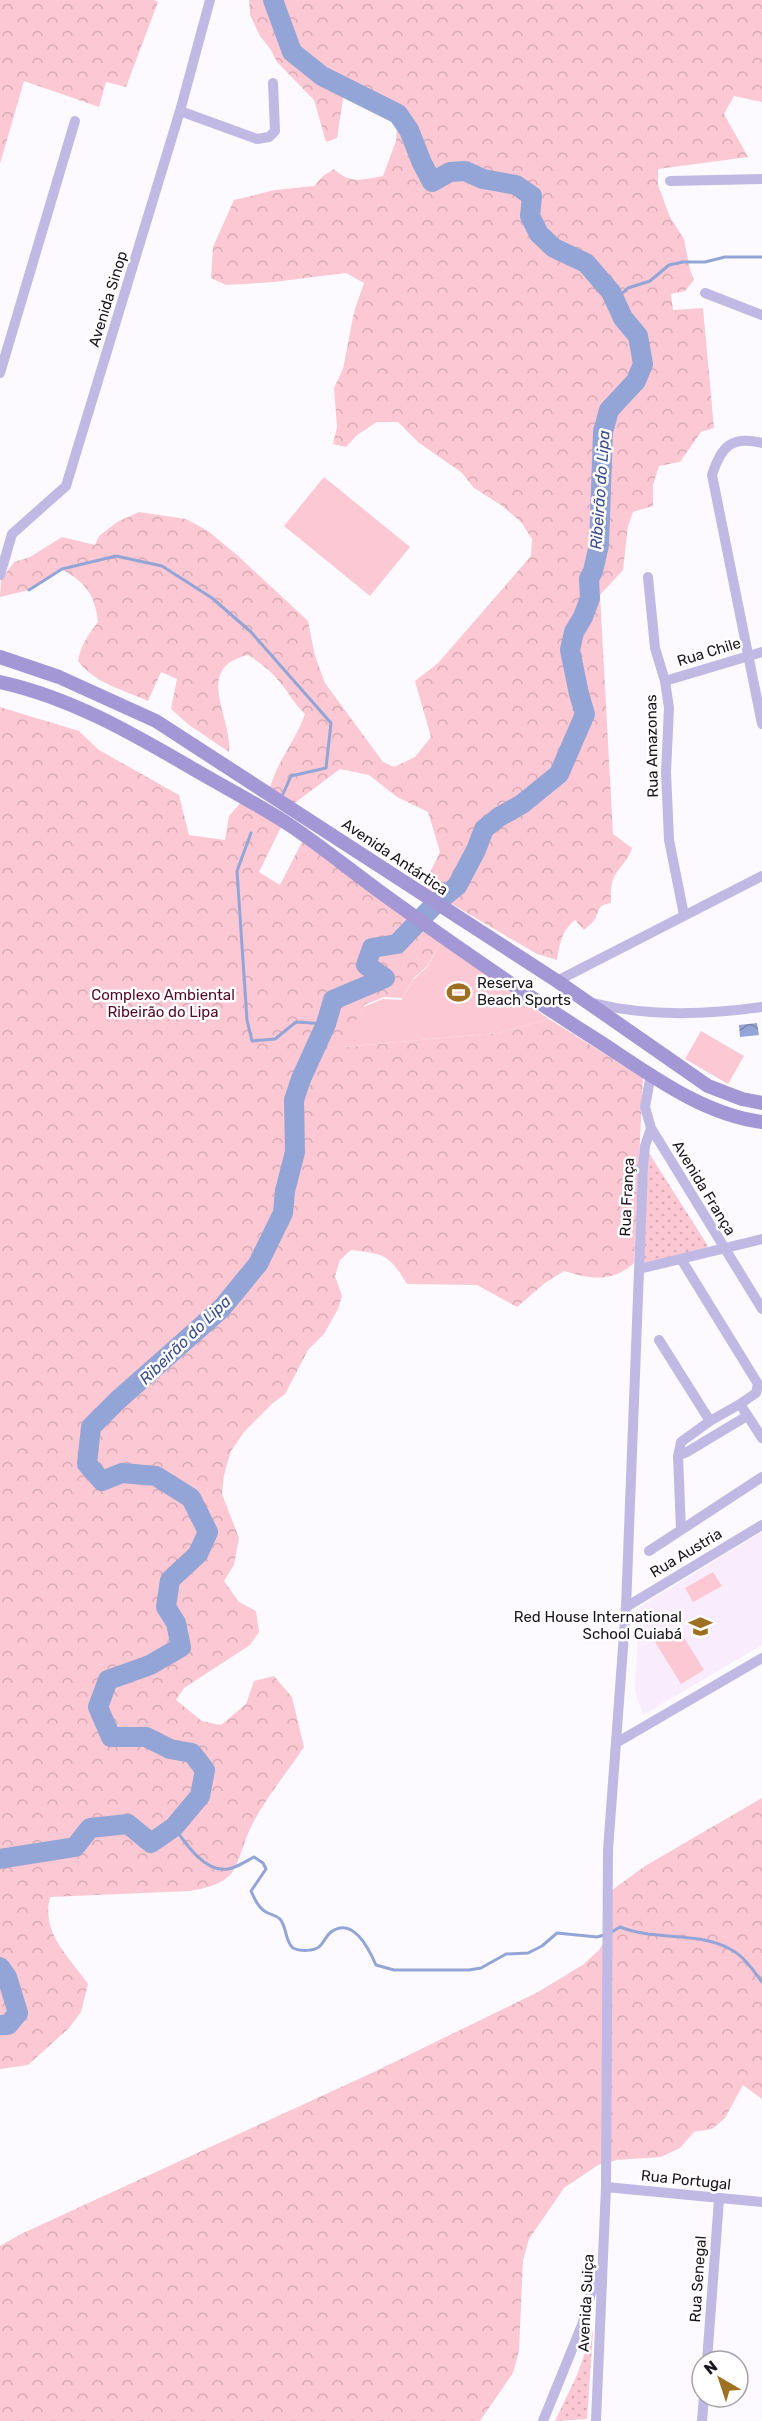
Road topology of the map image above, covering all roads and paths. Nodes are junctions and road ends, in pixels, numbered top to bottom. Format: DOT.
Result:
graph roads {
  1 [pos="205,3"];
  2 [pos="273,83"];
  3 [pos="180,111"];
  4 [pos="75,121"];
  5 [pos="762,179"];
  6 [pos="670,181"];
  7 [pos="705,293"];
  8 [pos="762,315"];
  9 [pos="0,373"];
  10 [pos="762,443"];
  11 [pos="0,575"];
  12 [pos="648,577"];
  13 [pos="762,652"];
  14 [pos="748,656"];
  15 [pos="0,657"];
  16 [pos="665,681"];
  17 [pos="0,682"];
  18 [pos="762,724"];
  19 [pos="762,876"];
  20 [pos="684,915"];
  21 [pos="557,981"];
  22 [pos="585,1001"];
  23 [pos="762,1007"];
  24 [pos="661,1052"];
  25 [pos="651,1074"];
  26 [pos="762,1102"];
  27 [pos="762,1122"];
  28 [pos="651,1128"];
  29 [pos="762,1239"];
  30 [pos="724,1250"];
  31 [pos="681,1259"];
  32 [pos="639,1269"];
  33 [pos="762,1310"];
  34 [pos="659,1340"];
  35 [pos="740,1404"];
  36 [pos="747,1416"];
  37 [pos="710,1421"];
  38 [pos="762,1438"];
  39 [pos="678,1456"];
  40 [pos="762,1477"];
  41 [pos="762,1525"];
  42 [pos="681,1530"];
  43 [pos="649,1551"];
  44 [pos="626,1607"];
  45 [pos="762,1658"];
  46 [pos="616,1743"];
  47 [pos="606,2187"];
  48 [pos="719,2199"];
  49 [pos="762,2202"];
  50 [pos="603,2249"];
  51 [pos="708,2349"];
  52 [pos="543,2421"];
  53 [pos="596,2421"];
  1 -- 3 [label="street, Avenida Sinop"];
  2 -- 3 [label="street"];
  3 -- 11 [label="street, Avenida Sinop"];
  4 -- 9 [label="street"];
  5 -- 6 [label="street"];
  7 -- 8 [label="street"];
  10 -- 14 [label="street"];
  12 -- 16 [label="street, Rua Amazonas"];
  13 -- 14 [label="street, Rua Chile"];
  14 -- 16 [label="street, Rua Chile"];
  14 -- 18 [label="street"];
  15 -- 21 [label="main road, Avenida Antártica"];
  16 -- 20 [label="street, Rua Amazonas"];
  17 -- 25 [label="main road"];
  19 -- 20 [label="street"];
  20 -- 21 [label="street"];
  21 -- 22 [label="main road, Avenida Antártica"];
  22 -- 23 [label="street"];
  22 -- 24 [label="main road, Avenida Antártica"];
  24 -- 25 [label="main road"];
  24 -- 26 [label="main road, Avenida Antártica"];
  25 -- 27 [label="main road"];
  25 -- 28 [label="street, Avenida França"];
  28 -- 30 [label="street, Avenida França"];
  28 -- 32 [label="street, Rua França"];
  29 -- 30 [label="street"];
  30 -- 31 [label="street"];
  30 -- 33 [label="street, Avenida França"];
  31 -- 32 [label="street"];
  31 -- 35 [label="street"];
  32 -- 44 [label="street, Rua França"];
  34 -- 37 [label="street"];
  35 -- 36 [label="street"];
  35 -- 37 [label="street"];
  36 -- 38 [label="street"];
  36 -- 39 [label="street"];
  37 -- 39 [label="street"];
  39 -- 42 [label="street"];
  40 -- 42 [label="street"];
  41 -- 44 [label="street, Rua Austria"];
  42 -- 43 [label="street"];
  44 -- 46 [label="street, Rua França"];
  45 -- 46 [label="street"];
  46 -- 47 [label="street, Avenida Suiça"];
  47 -- 48 [label="street, Rua Portugal"];
  47 -- 50 [label="street, Avenida Suiça"];
  48 -- 49 [label="street, Rua Portugal"];
  48 -- 51 [label="street, Rua Senegal"];
  50 -- 52 [label="street"];
  50 -- 53 [label="street, Avenida Suiça"];
}
